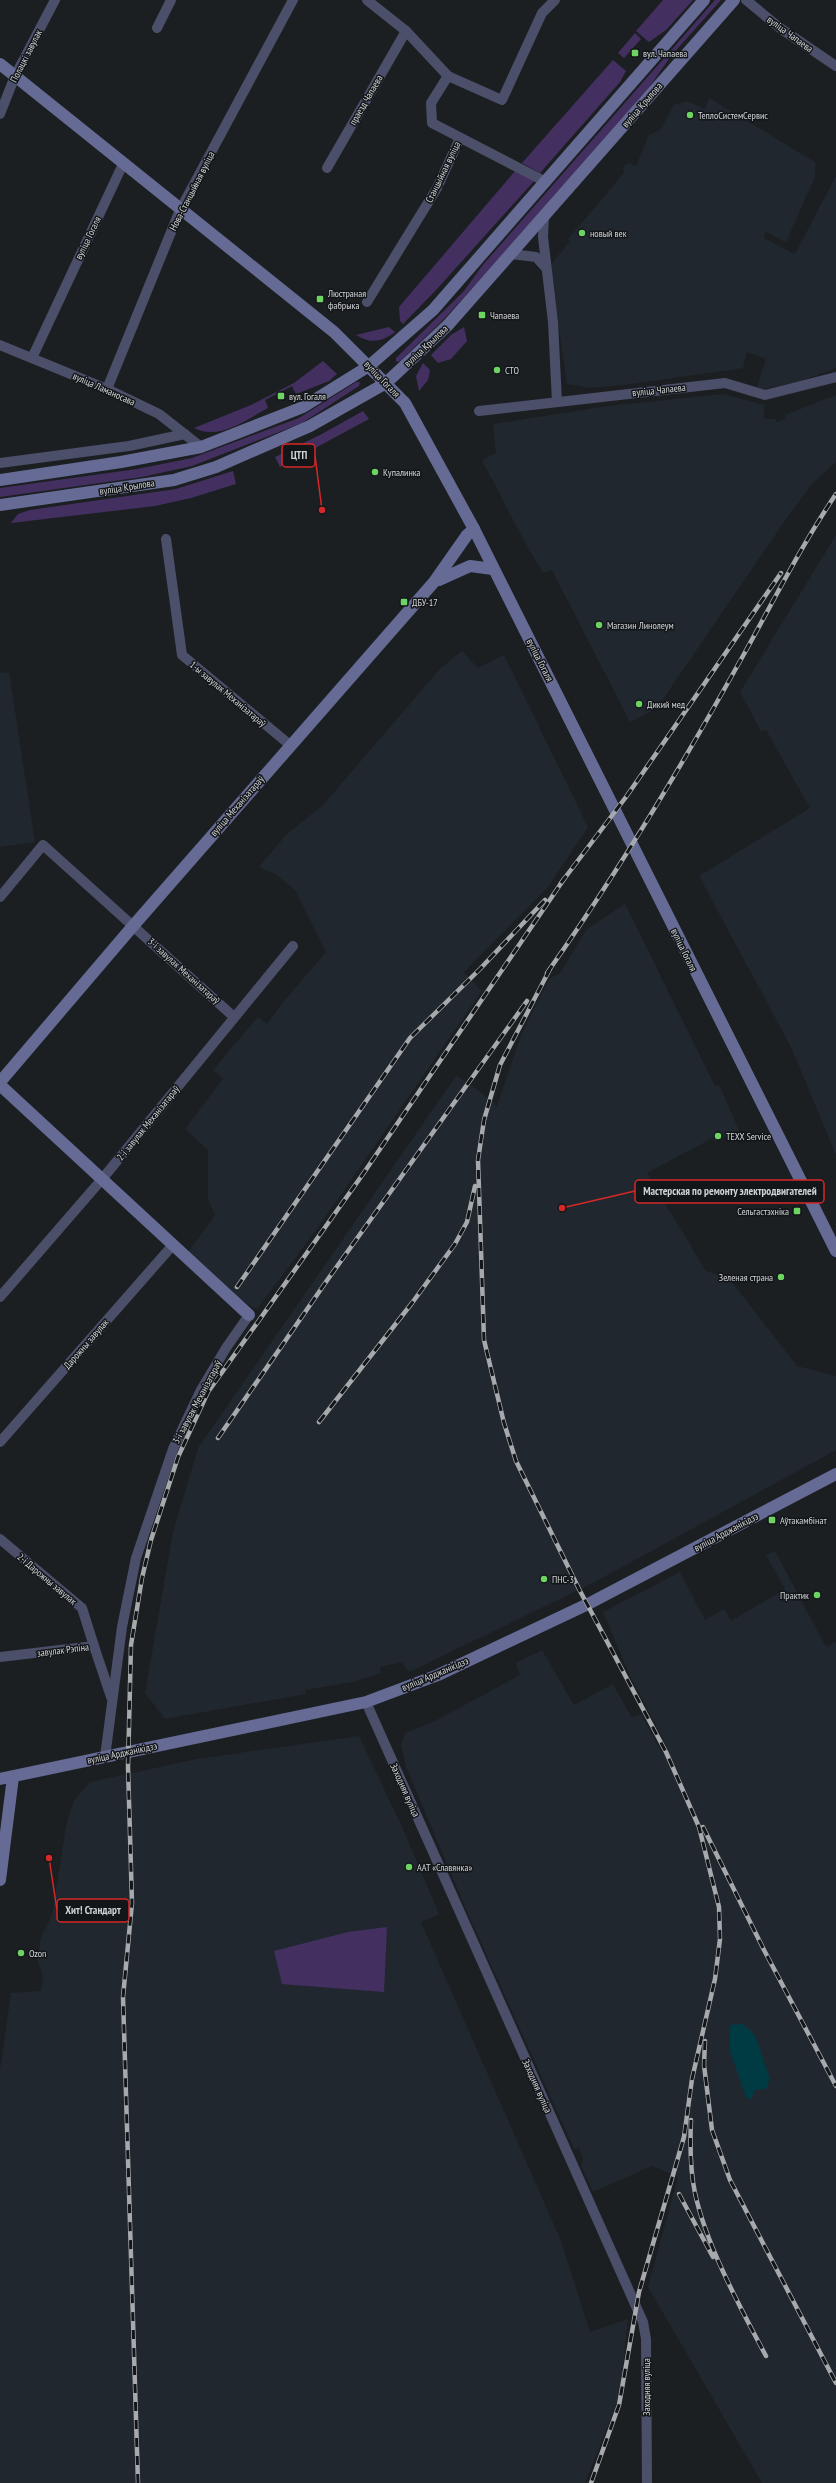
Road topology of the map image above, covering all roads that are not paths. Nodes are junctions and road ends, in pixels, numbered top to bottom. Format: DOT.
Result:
graph roads {
  1 [pos="55,0"];
  2 [pos="171,0"];
  3 [pos="293,0"];
  4 [pos="367,0"];
  5 [pos="555,0"];
  6 [pos="704,0"];
  7 [pos="734,0"];
  8 [pos="746,0"];
  9 [pos="157,28"];
  10 [pos="406,31"];
  11 [pos="0,64"];
  12 [pos="836,66"];
  13 [pos="15,76"];
  14 [pos="448,76"];
  15 [pos="0,114"];
  16 [pos="460,138"];
  17 [pos="123,164"];
  18 [pos="327,168"];
  19 [pos="544,181"];
  20 [pos="180,210"];
  21 [pos="544,216"];
  22 [pos="511,254"];
  23 [pos="546,268"];
  24 [pos="368,302"];
  25 [pos="0,345"];
  26 [pos="32,358"];
  27 [pos="369,366"];
  28 [pos="836,377"];
  29 [pos="386,382"];
  30 [pos="107,390"];
  31 [pos="557,402"];
  32 [pos="479,411"];
  33 [pos="185,434"];
  34 [pos="201,447"];
  35 [pos="0,463"];
  36 [pos="0,480"];
  37 [pos="0,505"];
  38 [pos="474,529"];
  39 [pos="166,540"];
  40 [pos="493,569"];
  41 [pos="434,582"];
  42 [pos="290,745"];
  43 [pos="0,896"];
  44 [pos="133,926"];
  45 [pos="293,946"];
  46 [pos="234,1017"];
  47 [pos="0,1084"];
  48 [pos="103,1178"];
  49 [pos="172,1246"];
  50 [pos="836,1250"];
  51 [pos="0,1297"];
  52 [pos="249,1315"];
  53 [pos="0,1442"];
  54 [pos="836,1474"];
  55 [pos="0,1539"];
  56 [pos="94,1646"];
  57 [pos="0,1657"];
  58 [pos="112,1699"];
  59 [pos="366,1702"];
  60 [pos="105,1757"];
  61 [pos="13,1777"];
  62 [pos="0,1779"];
  63 [pos="0,1880"];
  64 [pos="647,2483"];
  1 -- 13 [label="street, Полацкі завулак"];
  2 -- 9 [label="street"];
  3 -- 20 [label="street, Нова-Станцыйная вуліца"];
  4 -- 10 [label="street"];
  5 -- 14 [label="street"];
  6 -- 19 [label="main road"];
  7 -- 21 [label="main road, вуліца Крылова"];
  8 -- 12 [label="street, вуліца Чапаева"];
  10 -- 14 [label="street"];
  10 -- 18 [label="street, праезд Чапаева"];
  11 -- 13 [label="main road, вуліца Гогаля"];
  13 -- 15 [label="street, Полацкі завулак"];
  13 -- 17 [label="main road, вуліца Гогаля"];
  14 -- 16 [label="street, Станцыйная вуліца"];
  16 -- 19 [label="street"];
  16 -- 24 [label="street, Станцыйная вуліца"];
  17 -- 20 [label="main road, вуліца Гогаля"];
  17 -- 26 [label="street, вуліца Гогаля"];
  19 -- 27 [label="main road"];
  20 -- 27 [label="main road, вуліца Гогаля"];
  20 -- 30 [label="street, Нова-Станцыйная вуліца"];
  21 -- 22 [label="main road, вуліца Крылова"];
  21 -- 23 [label="street"];
  22 -- 23 [label="street"];
  22 -- 29 [label="main road, вуліца Крылова"];
  23 -- 31 [label="street"];
  25 -- 26 [label="street, вуліца Ламаносава"];
  26 -- 30 [label="street, вуліца Ламаносава"];
  27 -- 29 [label="main road, вуліца Гогаля"];
  27 -- 34 [label="main road"];
  28 -- 31 [label="street, вуліца Чапаева"];
  29 -- 37 [label="main road, вуліца Крылова"];
  29 -- 38 [label="main road, вуліца Гогаля"];
  30 -- 33 [label="street, вуліца Ламаносава"];
  31 -- 32 [label="street, вуліца Чапаева"];
  33 -- 34 [label="street, вуліца Ламаносава"];
  33 -- 35 [label="street"];
  34 -- 36 [label="main road"];
  38 -- 40 [label="main road, вуліца Гогаля"];
  38 -- 41 [label="main road, вуліца Механізатараў"];
  39 -- 42 [label="street, 1-ы завулак Механізатараў"];
  40 -- 41 [label="main road"];
  40 -- 50 [label="main road, вуліца Гогаля"];
  41 -- 42 [label="main road, вуліца Механізатараў"];
  42 -- 44 [label="main road, вуліца Механізатараў"];
  43 -- 44 [label="street"];
  44 -- 46 [label="street, 3-і завулак Механізатараў"];
  44 -- 47 [label="main road, вуліца Механізатараў"];
  45 -- 46 [label="street, 2-і завулак Механізатараў"];
  46 -- 48 [label="street, 2-і завулак Механізатараў"];
  47 -- 48 [label="main road, 3-і завулак Механізатараў"];
  48 -- 49 [label="main road, 3-і завулак Механізатараў"];
  48 -- 51 [label="street, 2-і завулак Механізатараў"];
  49 -- 52 [label="main road, 3-і завулак Механізатараў"];
  49 -- 53 [label="street, Дарожны завулак"];
  52 -- 58 [label="street, 3-і завулак Механізатараў"];
  54 -- 59 [label="main road, вуліца Арджанікідзэ"];
  55 -- 56 [label="street, 2-і Дарожны завулак"];
  56 -- 57 [label="street, завулак Рэпіна"];
  56 -- 58 [label="street, завулак Рэпіна"];
  58 -- 60 [label="street, 3-і завулак Механізатараў"];
  59 -- 60 [label="main road, вуліца Арджанікідзэ"];
  59 -- 64 [label="street, Заходняя вуліца"];
  60 -- 61 [label="main road, вуліца Арджанікідзэ"];
  61 -- 62 [label="main road, вуліца Арджанікідзэ"];
  61 -- 63 [label="main road"];
}
